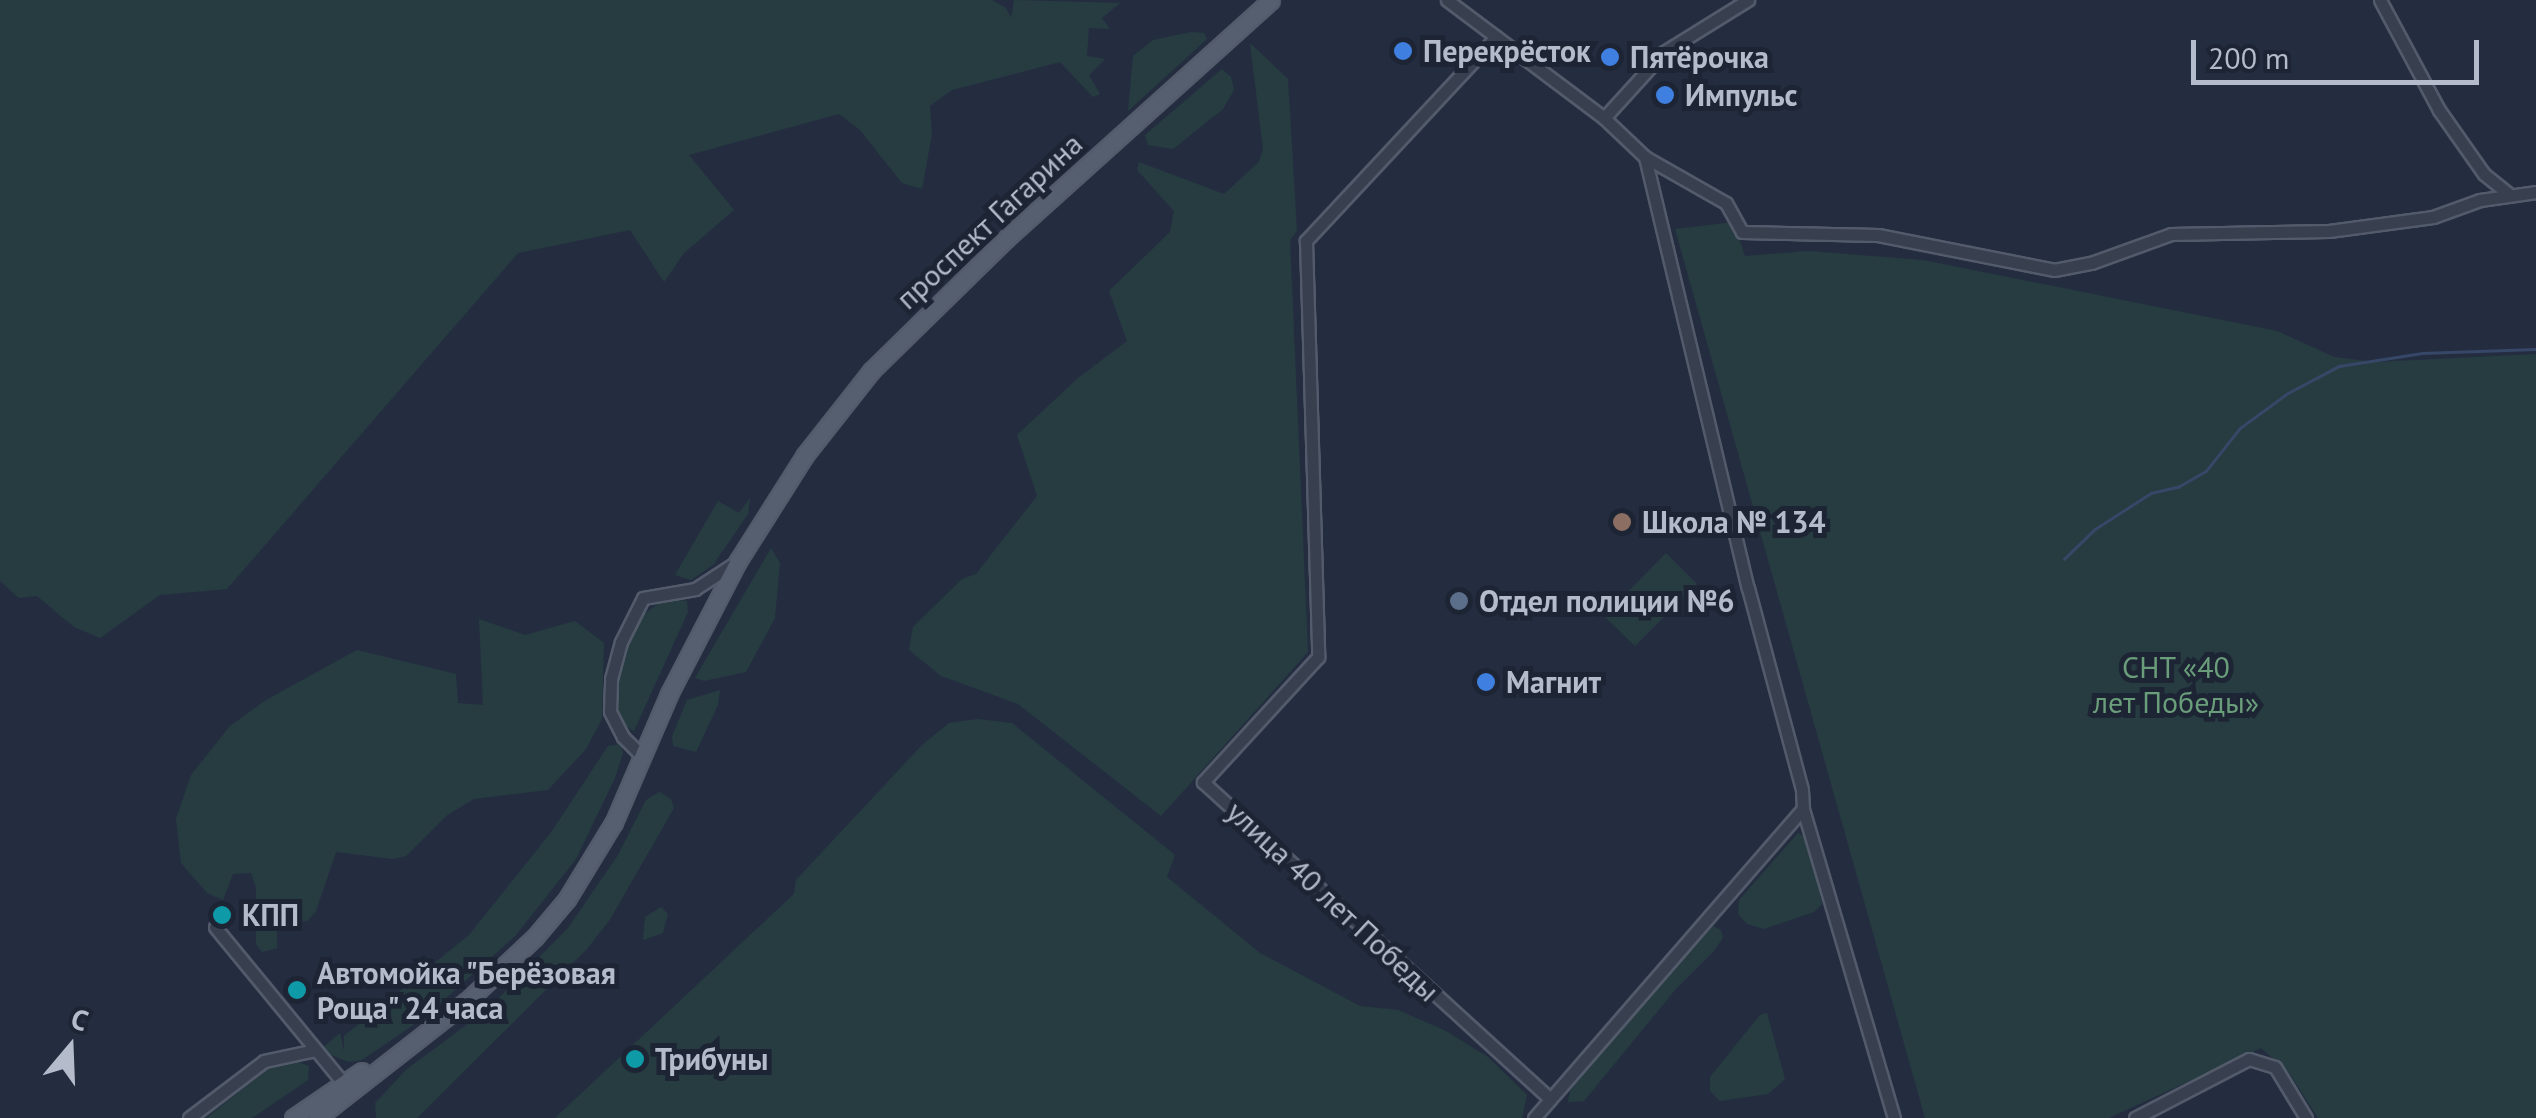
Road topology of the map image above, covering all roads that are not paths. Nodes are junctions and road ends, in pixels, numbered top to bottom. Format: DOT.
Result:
graph roads {
  1 [pos="1271,0"];
  2 [pos="1446,0"];
  3 [pos="1748,0"];
  4 [pos="2386,2"];
  5 [pos="1496,37"];
  6 [pos="1604,118"];
  7 [pos="1646,157"];
  8 [pos="2484,174"];
  9 [pos="2536,192"];
  10 [pos="2510,195"];
  11 [pos="2480,200"];
  12 [pos="738,561"];
  13 [pos="642,756"];
  14 [pos="1803,809"];
  15 [pos="215,927"];
  16 [pos="417,1038"];
  17 [pos="315,1050"];
  18 [pos="343,1083"];
  19 [pos="1550,1100"];
  20 [pos="1537,1116"];
  21 [pos="188,1118"];
  22 [pos="293,1118"];
  23 [pos="317,1118"];
  24 [pos="1894,1118"];
  25 [pos="2135,1118"];
  26 [pos="2306,1118"];
  1 -- 12 [label="main road, проспект Гагарина"];
  2 -- 5 [label="street"];
  3 -- 6 [label="street"];
  4 -- 8 [label="street"];
  5 -- 6 [label="street"];
  5 -- 19 [label="street, улица 40 лет Победы"];
  6 -- 7 [label="street"];
  7 -- 11 [label="street"];
  7 -- 14 [label="street"];
  8 -- 10 [label="street"];
  8 -- 11 [label="street"];
  9 -- 10 [label="street"];
  10 -- 11 [label="street"];
  12 -- 13 [label="main road, проспект Гагарина"];
  12 -- 13 [label="street"];
  13 -- 16 [label="main road, проспект Гагарина"];
  14 -- 19 [label="street"];
  14 -- 24 [label="street"];
  15 -- 17 [label="street"];
  16 -- 18 [label="main road"];
  16 -- 23 [label="main road"];
  17 -- 18 [label="street"];
  17 -- 21 [label="street"];
  18 -- 22 [label="main road"];
  19 -- 20 [label="street"];
  25 -- 26 [label="street"];
}
